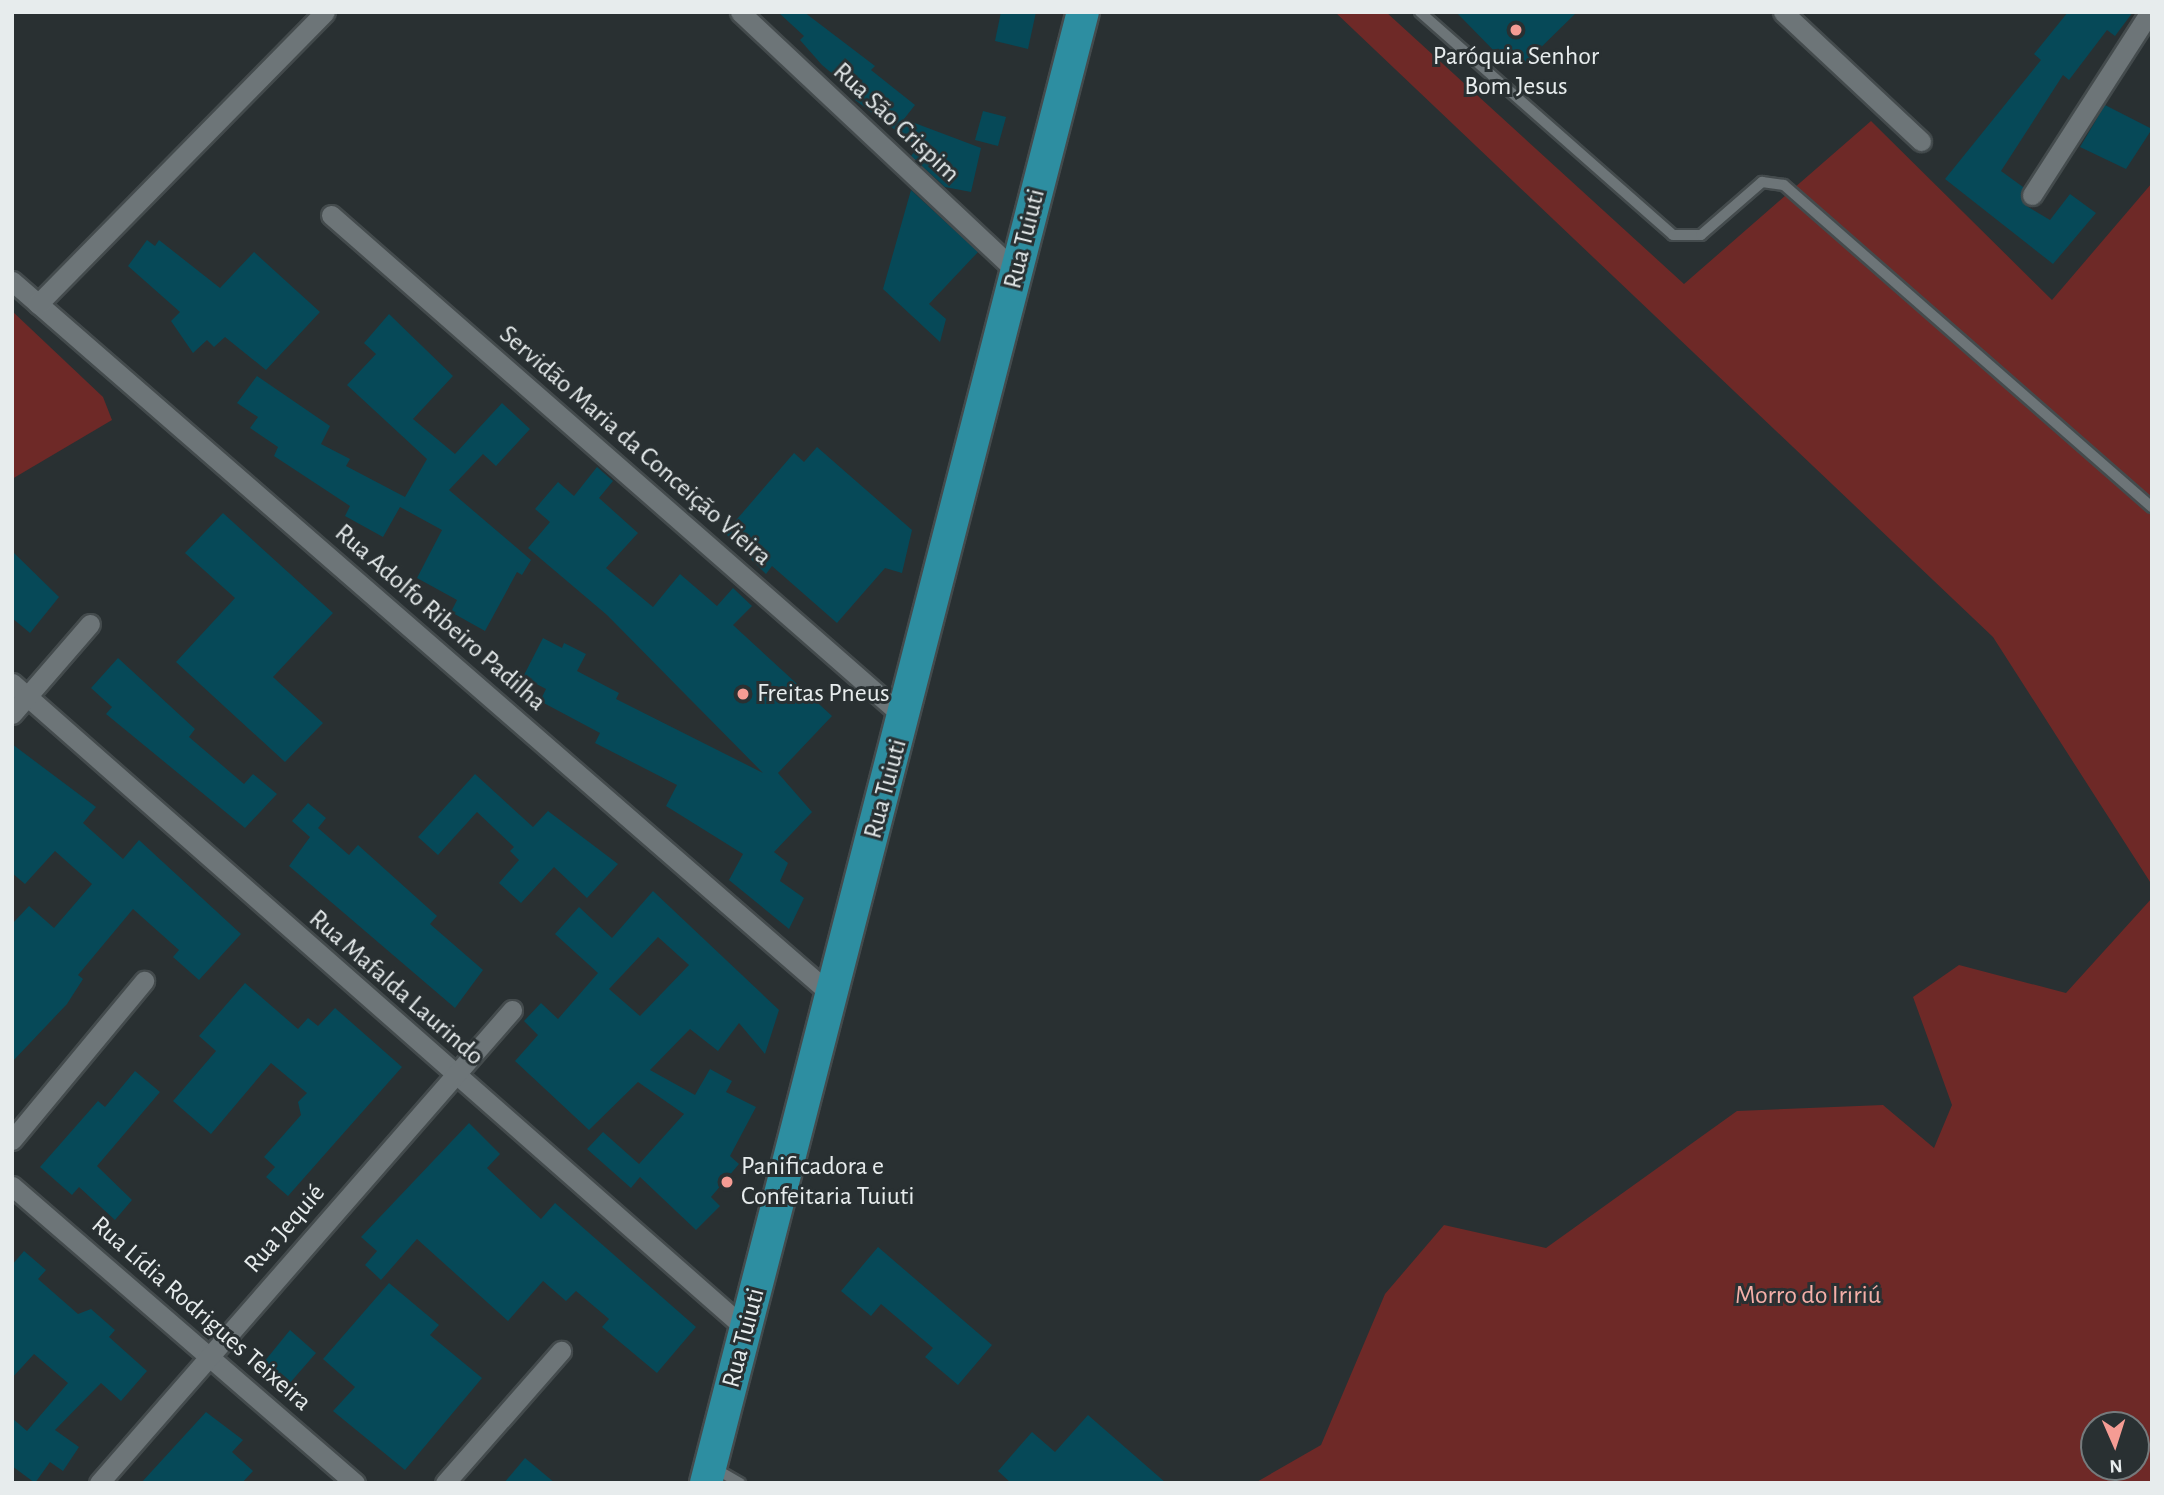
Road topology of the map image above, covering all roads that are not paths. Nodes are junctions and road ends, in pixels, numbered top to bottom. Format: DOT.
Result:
graph roads {
  1 [pos="325,12"];
  2 [pos="740,12"];
  3 [pos="1083,12"];
  4 [pos="1420,12"];
  5 [pos="1783,12"];
  6 [pos="2150,12"];
  7 [pos="1921,141"];
  8 [pos="2032,195"];
  9 [pos="331,215"];
  10 [pos="1017,272"];
  11 [pos="12,281"];
  12 [pos="38,304"];
  13 [pos="2152,507"];
  14 [pos="90,624"];
  15 [pos="12,683"];
  16 [pos="27,697"];
  17 [pos="12,714"];
  18 [pos="905,718"];
  19 [pos="144,982"];
  20 [pos="832,995"];
  21 [pos="512,1010"];
  22 [pos="454,1075"];
  23 [pos="12,1140"];
  24 [pos="12,1186"];
  25 [pos="747,1330"];
  26 [pos="561,1351"];
  27 [pos="209,1356"];
  28 [pos="726,1479"];
  29 [pos="99,1483"];
  30 [pos="355,1483"];
  31 [pos="445,1483"];
  1 -- 12 [label="street"];
  2 -- 10 [label="street, Rua São Crispim"];
  3 -- 10 [label="main road, Rua Tuiuti"];
  4 -- 13 [label="lane"];
  5 -- 7 [label="street"];
  6 -- 8 [label="street"];
  9 -- 18 [label="street, Servidão Maria da Conceição Vieira"];
  10 -- 18 [label="main road, Rua Tuiuti"];
  11 -- 12 [label="street, Rua Adolfo Ribeiro Padilha"];
  12 -- 20 [label="street, Rua Adolfo Ribeiro Padilha"];
  14 -- 16 [label="street"];
  15 -- 16 [label="street, Rua Mafalda Laurindo"];
  16 -- 17 [label="street"];
  16 -- 22 [label="street, Rua Mafalda Laurindo"];
  18 -- 20 [label="main road, Rua Tuiuti"];
  19 -- 23 [label="street"];
  20 -- 25 [label="main road, Rua Tuiuti"];
  21 -- 22 [label="street, Rua Jequié"];
  22 -- 25 [label="street, Rua Mafalda Laurindo"];
  22 -- 27 [label="street, Rua Jequié"];
  24 -- 27 [label="street, Rua Lídia Rodrigues Teixeira"];
  25 -- 28 [label="main road, Rua Tuiuti"];
  26 -- 31 [label="street"];
  27 -- 29 [label="street, Rua Jequié"];
  27 -- 30 [label="street, Rua Lídia Rodrigues Teixeira"];
}
